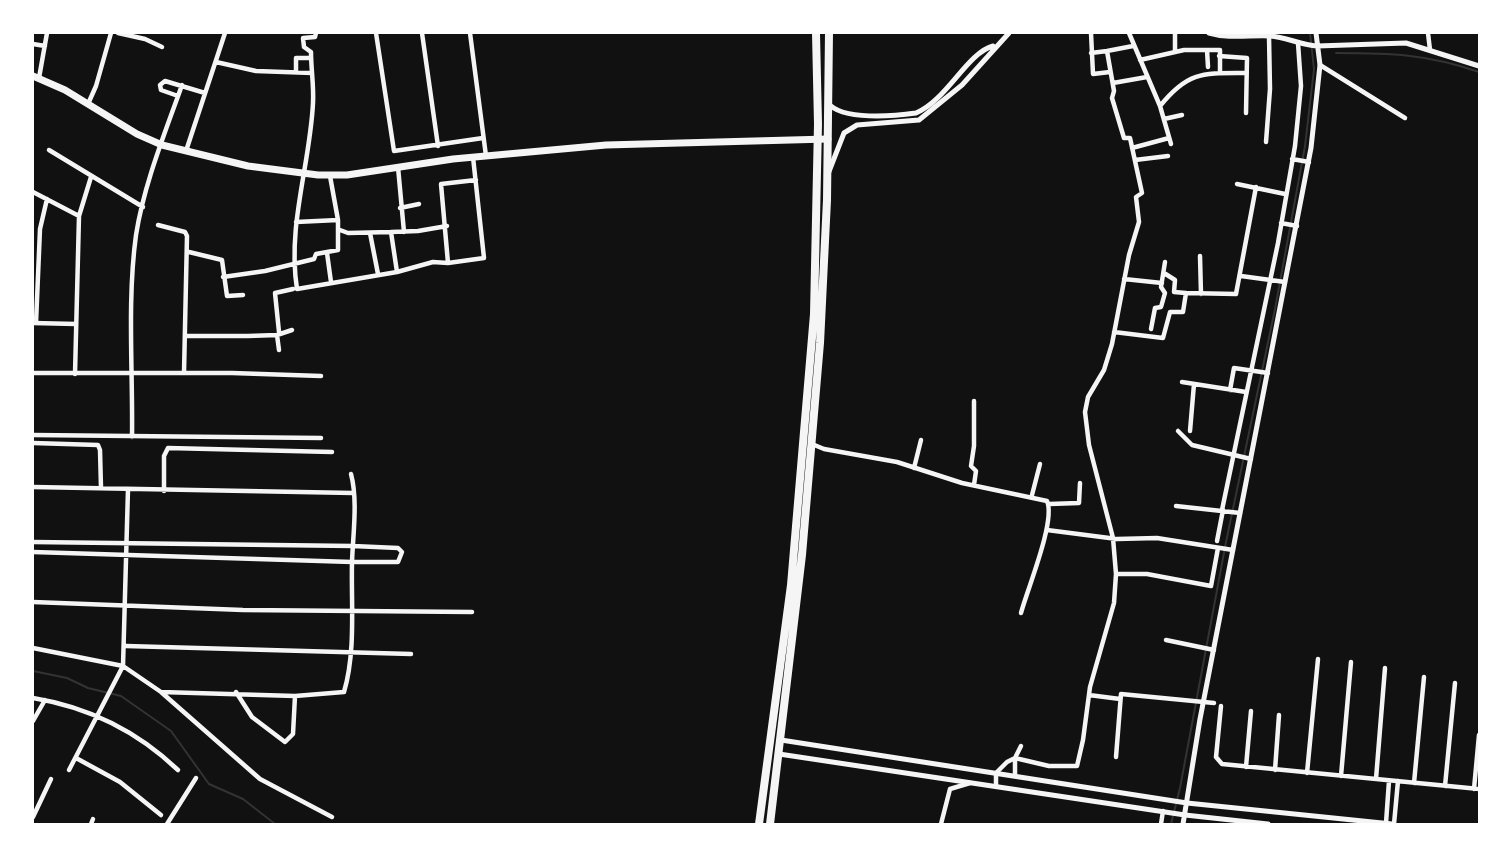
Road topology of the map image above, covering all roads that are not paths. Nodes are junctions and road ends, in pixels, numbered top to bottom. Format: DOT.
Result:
graph roads {
  1 [pos="47,33"];
  2 [pos="111,33"];
  3 [pos="118,33"];
  4 [pos="225,33"];
  5 [pos="316,33"];
  6 [pos="376,33"];
  7 [pos="422,33"];
  8 [pos="470,33"];
  9 [pos="816,33"];
  10 [pos="829,33"];
  11 [pos="1009,33"];
  12 [pos="1091,33"];
  13 [pos="1129,33"];
  14 [pos="1175,33"];
  15 [pos="1209,33"];
  16 [pos="1316,33"];
  17 [pos="1428,33"];
  18 [pos="1219,34"];
  19 [pos="1269,36"];
  20 [pos="1298,43"];
  21 [pos="33,44"];
  22 [pos="45,46"];
  23 [pos="995,46"];
  24 [pos="1133,46"];
  25 [pos="1318,46"];
  26 [pos="162,47"];
  27 [pos="1207,50"];
  28 [pos="1430,50"];
  29 [pos="1107,51"];
  30 [pos="1175,51"];
  31 [pos="1091,52"];
  32 [pos="1219,56"];
  33 [pos="311,58"];
  34 [pos="1140,60"];
  35 [pos="216,62"];
  36 [pos="1320,65"];
  37 [pos="1479,66"];
  38 [pos="1208,67"];
  39 [pos="296,72"];
  40 [pos="1110,72"];
  41 [pos="312,73"];
  42 [pos="1220,73"];
  43 [pos="1246,73"];
  44 [pos="36,77"];
  45 [pos="1147,77"];
  46 [pos="1113,83"];
  47 [pos="182,85"];
  48 [pos="206,93"];
  49 [pos="178,96"];
  50 [pos="828,103"];
  51 [pos="88,104"];
  52 [pos="1160,106"];
  53 [pos="916,113"];
  54 [pos="1246,113"];
  55 [pos="1182,115"];
  56 [pos="1405,118"];
  57 [pos="1164,119"];
  58 [pos="919,120"];
  59 [pos="483,138"];
  60 [pos="1169,138"];
  61 [pos="818,139"];
  62 [pos="828,139"];
  63 [pos="1266,142"];
  64 [pos="1171,144"];
  65 [pos="162,145"];
  66 [pos="438,146"];
  67 [pos="1132,148"];
  68 [pos="49,150"];
  69 [pos="186,151"];
  70 [pos="486,156"];
  71 [pos="1168,156"];
  72 [pos="473,157"];
  73 [pos="1293,159"];
  74 [pos="1135,160"];
  75 [pos="1306,161"];
  76 [pos="398,167"];
  77 [pos="305,174"];
  78 [pos="330,176"];
  79 [pos="828,176"];
  80 [pos="91,177"];
  81 [pos="476,180"];
  82 [pos="1237,184"];
  83 [pos="1256,188"];
  84 [pos="33,192"];
  85 [pos="1285,194"];
  86 [pos="47,199"];
  87 [pos="419,204"];
  88 [pos="144,207"];
  89 [pos="400,208"];
  90 [pos="79,216"];
  91 [pos="338,220"];
  92 [pos="296,222"];
  93 [pos="1282,223"];
  94 [pos="158,225"];
  95 [pos="447,226"];
  96 [pos="1295,226"];
  97 [pos="340,230"];
  98 [pos="391,232"];
  99 [pos="404,232"];
  100 [pos="370,233"];
  101 [pos="189,252"];
  102 [pos="327,253"];
  103 [pos="1200,256"];
  104 [pos="293,262"];
  105 [pos="1165,262"];
  106 [pos="448,263"];
  107 [pos="397,272"];
  108 [pos="1164,273"];
  109 [pos="378,274"];
  110 [pos="1241,276"];
  111 [pos="223,277"];
  112 [pos="1124,279"];
  113 [pos="1271,280"];
  114 [pos="331,282"];
  115 [pos="1283,282"];
  116 [pos="1162,283"];
  117 [pos="293,289"];
  118 [pos="1186,293"];
  119 [pos="1201,294"];
  120 [pos="243,295"];
  121 [pos="818,314"];
  122 [pos="35,323"];
  123 [pos="76,324"];
  124 [pos="1150,328"];
  125 [pos="292,330"];
  126 [pos="1114,332"];
  127 [pos="278,333"];
  128 [pos="185,336"];
  129 [pos="279,350"];
  130 [pos="1251,370"];
  131 [pos="33,373"];
  132 [pos="1266,373"];
  133 [pos="75,374"];
  134 [pos="132,374"];
  135 [pos="184,374"];
  136 [pos="321,376"];
  137 [pos="1182,382"];
  138 [pos="1194,384"];
  139 [pos="1230,390"];
  140 [pos="1246,392"];
  141 [pos="974,400"];
  142 [pos="1178,431"];
  143 [pos="1190,431"];
  144 [pos="33,435"];
  145 [pos="132,438"];
  146 [pos="321,438"];
  147 [pos="921,440"];
  148 [pos="33,443"];
  149 [pos="812,444"];
  150 [pos="332,452"];
  151 [pos="1234,455"];
  152 [pos="1248,458"];
  153 [pos="1040,464"];
  154 [pos="914,468"];
  155 [pos="351,474"];
  156 [pos="1080,483"];
  157 [pos="974,484"];
  158 [pos="33,487"];
  159 [pos="101,488"];
  160 [pos="128,489"];
  161 [pos="164,491"];
  162 [pos="353,493"];
  163 [pos="1032,495"];
  164 [pos="1049,504"];
  165 [pos="1176,506"];
  166 [pos="1223,510"];
  167 [pos="1238,512"];
  168 [pos="1047,530"];
  169 [pos="1113,538"];
  170 [pos="1217,541"];
  171 [pos="33,542"];
  172 [pos="126,543"];
  173 [pos="353,546"];
  174 [pos="1219,548"];
  175 [pos="1231,550"];
  176 [pos="33,552"];
  177 [pos="126,555"];
  178 [pos="352,562"];
  179 [pos="1116,574"];
  180 [pos="33,602"];
  181 [pos="126,604"];
  182 [pos="351,612"];
  183 [pos="472,612"];
  184 [pos="1021,613"];
  185 [pos="1166,640"];
  186 [pos="126,646"];
  187 [pos="33,648"];
  188 [pos="1210,649"];
  189 [pos="350,653"];
  190 [pos="787,653"];
  191 [pos="411,654"];
  192 [pos="1318,659"];
  193 [pos="1351,662"];
  194 [pos="123,666"];
  195 [pos="1384,668"];
  196 [pos="1424,677"];
  197 [pos="1455,683"];
  198 [pos="161,692"];
  199 [pos="236,692"];
  200 [pos="1089,695"];
  201 [pos="295,696"];
  202 [pos="33,698"];
  203 [pos="1120,699"];
  204 [pos="45,700"];
  205 [pos="1201,702"];
  206 [pos="1214,702"];
  207 [pos="1221,706"];
  208 [pos="1251,711"];
  209 [pos="1279,715"];
  210 [pos="98,716"];
  211 [pos="33,721"];
  212 [pos="1479,735"];
  213 [pos="781,740"];
  214 [pos="1021,746"];
  215 [pos="779,754"];
  216 [pos="1116,757"];
  217 [pos="76,758"];
  218 [pos="1015,758"];
  219 [pos="1246,767"];
  220 [pos="69,770"];
  221 [pos="178,770"];
  222 [pos="1275,770"];
  223 [pos="996,773"];
  224 [pos="1307,773"];
  225 [pos="1015,776"];
  226 [pos="1341,776"];
  227 [pos="196,778"];
  228 [pos="51,779"];
  229 [pos="1376,779"];
  230 [pos="1389,781"];
  231 [pos="1398,781"];
  232 [pos="971,782"];
  233 [pos="1414,783"];
  234 [pos="996,786"];
  235 [pos="1445,786"];
  236 [pos="1476,789"];
  237 [pos="1186,803"];
  238 [pos="1164,811"];
  239 [pos="34,813"];
  240 [pos="160,815"];
  241 [pos="1184,815"];
  242 [pos="332,817"];
  243 [pos="1386,823"];
  244 [pos="166,824"];
  245 [pos="759,824"];
  246 [pos="770,824"];
  247 [pos="941,824"];
  248 [pos="1161,824"];
  249 [pos="1183,824"];
  250 [pos="1268,824"];
  251 [pos="1393,824"];
  1 -- 22 [label="street"];
  2 -- 51 [label="street"];
  3 -- 26 [label="street"];
  4 -- 35 [label="street"];
  5 -- 33 [label="street"];
  6 -- 66 [label="street"];
  7 -- 66 [label="street"];
  8 -- 59 [label="street"];
  9 -- 61 [label="highway"];
  10 -- 50 [label="highway"];
  11 -- 23 [label="street"];
  12 -- 31 [label="street"];
  13 -- 24 [label="street"];
  14 -- 30 [label="street"];
  15 -- 18 [label="street"];
  16 -- 25 [label="street"];
  17 -- 28 [label="street"];
  18 -- 19 [label="street"];
  19 -- 20 [label="street"];
  19 -- 63 [label="street"];
  20 -- 25 [label="street"];
  20 -- 73 [label="street"];
  21 -- 22 [label="street"];
  22 -- 44 [label="street"];
  23 -- 53 [label="street"];
  23 -- 58 [label="street"];
  24 -- 29 [label="street"];
  24 -- 34 [label="street"];
  25 -- 28 [label="street"];
  25 -- 36 [label="street"];
  27 -- 30 [label="street"];
  27 -- 32 [label="street"];
  27 -- 38 [label="street"];
  28 -- 37 [label="street"];
  29 -- 31 [label="street"];
  29 -- 40 [label="street"];
  30 -- 34 [label="street"];
  31 -- 40 [label="street"];
  32 -- 42 [label="street"];
  32 -- 43 [label="street"];
  33 -- 39 [label="street"];
  33 -- 41 [label="street"];
  34 -- 45 [label="street"];
  35 -- 39 [label="street"];
  35 -- 48 [label="street"];
  36 -- 56 [label="street"];
  36 -- 75 [label="street"];
  39 -- 41 [label="street"];
  40 -- 46 [label="street"];
  41 -- 77 [label="street"];
  42 -- 43 [label="street"];
  42 -- 52 [label="street"];
  43 -- 54 [label="street"];
  44 -- 51 [label="main road"];
  45 -- 46 [label="street"];
  45 -- 52 [label="street"];
  46 -- 67 [label="street"];
  47 -- 48 [label="street"];
  47 -- 49 [label="street"];
  47 -- 49 [label="street"];
  48 -- 69 [label="street"];
  49 -- 65 [label="street"];
  50 -- 53 [label="street"];
  50 -- 62 [label="highway"];
  51 -- 65 [label="main road"];
  52 -- 57 [label="street"];
  53 -- 58 [label="street"];
  55 -- 57 [label="street"];
  57 -- 60 [label="street"];
  58 -- 79 [label="street"];
  59 -- 66 [label="street"];
  59 -- 70 [label="street"];
  60 -- 64 [label="street"];
  60 -- 67 [label="street"];
  61 -- 62 [label="main road"];
  61 -- 70 [label="main road"];
  61 -- 121 [label="highway"];
  62 -- 79 [label="highway"];
  65 -- 69 [label="main road"];
  65 -- 88 [label="street"];
  67 -- 74 [label="street"];
  68 -- 80 [label="street"];
  69 -- 77 [label="main road"];
  70 -- 72 [label="main road"];
  71 -- 74 [label="street"];
  72 -- 76 [label="main road"];
  72 -- 81 [label="street"];
  73 -- 75 [label="street"];
  73 -- 85 [label="street"];
  74 -- 112 [label="street"];
  75 -- 96 [label="street"];
  76 -- 78 [label="main road"];
  76 -- 89 [label="street"];
  77 -- 78 [label="main road"];
  77 -- 92 [label="street"];
  78 -- 91 [label="street"];
  79 -- 121 [label="highway"];
  80 -- 88 [label="street"];
  80 -- 90 [label="street"];
  81 -- 95 [label="street"];
  81 -- 106 [label="street"];
  82 -- 83 [label="street"];
  83 -- 85 [label="street"];
  83 -- 110 [label="street"];
  84 -- 86 [label="street"];
  85 -- 93 [label="street"];
  86 -- 90 [label="street"];
  86 -- 122 [label="street"];
  87 -- 89 [label="street"];
  88 -- 134 [label="street"];
  89 -- 99 [label="street"];
  90 -- 123 [label="street"];
  91 -- 92 [label="street"];
  91 -- 97 [label="street"];
  92 -- 104 [label="street"];
  93 -- 96 [label="street"];
  93 -- 113 [label="street"];
  94 -- 101 [label="street"];
  95 -- 99 [label="street"];
  95 -- 106 [label="street"];
  96 -- 115 [label="street"];
  97 -- 100 [label="street"];
  97 -- 102 [label="street"];
  98 -- 99 [label="street"];
  98 -- 100 [label="street"];
  98 -- 107 [label="street"];
  100 -- 109 [label="street"];
  101 -- 111 [label="street"];
  101 -- 128 [label="street"];
  102 -- 104 [label="street"];
  102 -- 114 [label="street"];
  103 -- 119 [label="street"];
  104 -- 111 [label="street"];
  104 -- 114 [label="street"];
  105 -- 108 [label="street"];
  106 -- 107 [label="street"];
  107 -- 109 [label="street"];
  108 -- 116 [label="street"];
  108 -- 118 [label="street"];
  109 -- 114 [label="street"];
  110 -- 113 [label="street"];
  110 -- 119 [label="street"];
  111 -- 120 [label="street"];
  112 -- 116 [label="street"];
  112 -- 126 [label="street"];
  113 -- 115 [label="street"];
  113 -- 130 [label="street"];
  115 -- 132 [label="street"];
  116 -- 124 [label="street"];
  117 -- 127 [label="street"];
  118 -- 119 [label="street"];
  118 -- 126 [label="street"];
  121 -- 149 [label="highway"];
  121 -- 190 [label="highway"];
  122 -- 123 [label="street"];
  123 -- 133 [label="street"];
  125 -- 127 [label="street"];
  126 -- 169 [label="street"];
  127 -- 128 [label="street"];
  127 -- 129 [label="street"];
  128 -- 135 [label="street"];
  130 -- 132 [label="street"];
  130 -- 139 [label="street"];
  130 -- 140 [label="street"];
  131 -- 133 [label="street"];
  132 -- 152 [label="street"];
  133 -- 134 [label="street"];
  134 -- 135 [label="street"];
  134 -- 145 [label="street"];
  135 -- 136 [label="street"];
  137 -- 138 [label="street"];
  138 -- 139 [label="street"];
  138 -- 143 [label="street"];
  139 -- 140 [label="street"];
  140 -- 151 [label="street"];
  141 -- 157 [label="street"];
  142 -- 151 [label="street"];
  144 -- 145 [label="street"];
  145 -- 146 [label="street"];
  147 -- 154 [label="street"];
  148 -- 159 [label="street"];
  149 -- 154 [label="street"];
  149 -- 190 [label="highway"];
  150 -- 161 [label="street"];
  151 -- 152 [label="street"];
  151 -- 166 [label="street"];
  152 -- 167 [label="street"];
  153 -- 163 [label="street"];
  154 -- 157 [label="street"];
  155 -- 162 [label="street"];
  156 -- 164 [label="street"];
  157 -- 163 [label="street"];
  158 -- 159 [label="street"];
  159 -- 160 [label="street"];
  160 -- 161 [label="street"];
  160 -- 172 [label="street"];
  161 -- 162 [label="street"];
  162 -- 173 [label="street"];
  163 -- 164 [label="street"];
  164 -- 168 [label="street"];
  165 -- 166 [label="street"];
  166 -- 167 [label="street"];
  166 -- 170 [label="street"];
  167 -- 175 [label="street"];
  168 -- 169 [label="street"];
  168 -- 184 [label="street"];
  169 -- 174 [label="street"];
  169 -- 179 [label="street"];
  171 -- 172 [label="street"];
  172 -- 173 [label="street"];
  172 -- 177 [label="street"];
  173 -- 178 [label="street"];
  173 -- 178 [label="street"];
  174 -- 175 [label="street"];
  174 -- 179 [label="street"];
  175 -- 188 [label="street"];
  176 -- 177 [label="street"];
  177 -- 178 [label="street"];
  177 -- 181 [label="street"];
  178 -- 182 [label="street"];
  179 -- 200 [label="street"];
  180 -- 181 [label="street"];
  181 -- 182 [label="street"];
  181 -- 186 [label="street"];
  182 -- 183 [label="street"];
  182 -- 189 [label="street"];
  185 -- 188 [label="street"];
  186 -- 189 [label="street"];
  186 -- 194 [label="street"];
  187 -- 194 [label="street"];
  188 -- 205 [label="street"];
  189 -- 191 [label="street"];
  189 -- 201 [label="street"];
  190 -- 213 [label="highway"];
  190 -- 245 [label="highway"];
  192 -- 224 [label="street"];
  193 -- 226 [label="street"];
  194 -- 198 [label="street"];
  194 -- 210 [label="street"];
  195 -- 229 [label="street"];
  196 -- 233 [label="street"];
  197 -- 235 [label="street"];
  198 -- 199 [label="street"];
  198 -- 242 [label="street"];
  199 -- 201 [label="street"];
  199 -- 201 [label="street"];
  200 -- 203 [label="street"];
  200 -- 218 [label="street"];
  202 -- 204 [label="street"];
  203 -- 205 [label="street"];
  203 -- 216 [label="street"];
  204 -- 210 [label="street"];
  204 -- 211 [label="street"];
  205 -- 206 [label="street"];
  205 -- 237 [label="street"];
  207 -- 219 [label="street"];
  208 -- 219 [label="street"];
  209 -- 222 [label="street"];
  210 -- 217 [label="street"];
  210 -- 221 [label="street"];
  212 -- 236 [label="street"];
  213 -- 215 [label="highway"];
  213 -- 223 [label="street"];
  214 -- 218 [label="street"];
  215 -- 232 [label="street"];
  215 -- 246 [label="highway"];
  217 -- 220 [label="street"];
  217 -- 240 [label="street"];
  218 -- 223 [label="street"];
  218 -- 225 [label="street"];
  219 -- 222 [label="street"];
  222 -- 224 [label="street"];
  223 -- 225 [label="street"];
  223 -- 234 [label="street"];
  224 -- 226 [label="street"];
  225 -- 237 [label="street"];
  226 -- 229 [label="street"];
  227 -- 244 [label="street"];
  228 -- 239 [label="street"];
  229 -- 230 [label="street"];
  230 -- 231 [label="street"];
  230 -- 243 [label="street"];
  231 -- 233 [label="street"];
  231 -- 251 [label="street"];
  232 -- 234 [label="street"];
  232 -- 247 [label="street"];
  233 -- 235 [label="street"];
  234 -- 238 [label="street"];
  235 -- 236 [label="street"];
  237 -- 241 [label="street"];
  237 -- 243 [label="street"];
  238 -- 241 [label="street"];
  238 -- 248 [label="street"];
  241 -- 249 [label="street"];
  241 -- 250 [label="street"];
  243 -- 251 [label="street"];
}
